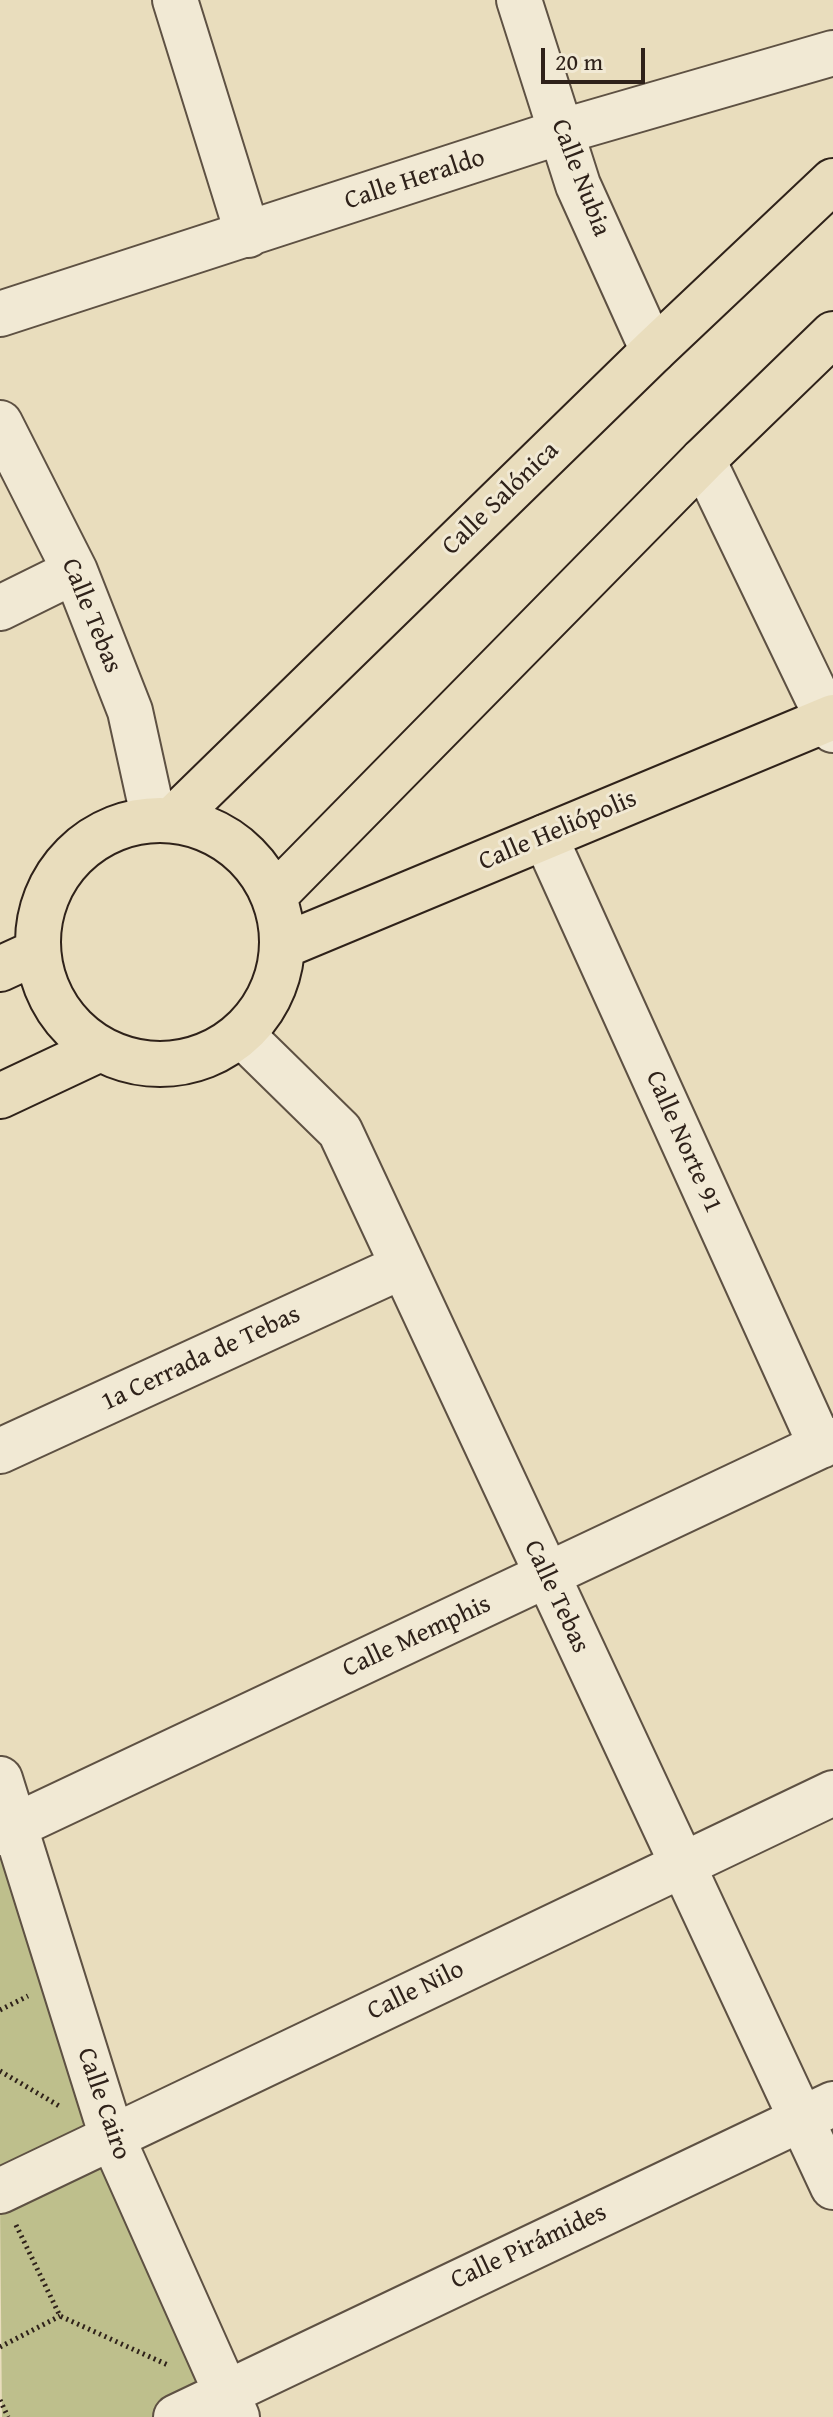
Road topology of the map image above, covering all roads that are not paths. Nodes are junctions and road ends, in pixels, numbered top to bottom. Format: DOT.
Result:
graph roads {
  1 [pos="175,0"];
  2 [pos="519,0"];
  3 [pos="833,53"];
  4 [pos="560,132"];
  5 [pos="833,181"];
  6 [pos="248,235"];
  7 [pos="0,314"];
  8 [pos="833,334"];
  9 [pos="653,351"];
  10 [pos="0,423"];
  11 [pos="703,460"];
  12 [pos="75,571"];
  13 [pos="0,608"];
  14 [pos="831,722"];
  15 [pos="163,820"];
  16 [pos="545,837"];
  17 [pos="274,896"];
  18 [pos="283,946"];
  19 [pos="19,960"];
  20 [pos="241,1034"];
  21 [pos="100,1049"];
  22 [pos="0,1096"];
  23 [pos="401,1267"];
  24 [pos="827,1443"];
  25 [pos="0,1451"];
  26 [pos="546,1576"];
  27 [pos="0,1779"];
  28 [pos="833,1793"];
  29 [pos="8,1830"];
  30 [pos="681,1863"];
  31 [pos="817,2111"];
  32 [pos="112,2137"];
  33 [pos="833,2187"];
  34 [pos="6,2204"];
  35 [pos="231,2404"];
  36 [pos="176,2417"];
  1 -- 6 [label="street"];
  2 -- 4 [label="street, Calle Nubia"];
  3 -- 4 [label="street, Calle Heraldo"];
  4 -- 6 [label="street, Calle Heraldo"];
  4 -- 9 [label="street, Calle Nubia"];
  5 -- 9 [label="main road, Calle Salónica"];
  6 -- 7 [label="street, Calle Heraldo"];
  8 -- 11 [label="main road"];
  9 -- 15 [label="main road, Calle Salónica"];
  10 -- 12 [label="street, Calle Tebas"];
  11 -- 14 [label="street"];
  11 -- 17 [label="main road"];
  12 -- 13 [label="street"];
  12 -- 15 [label="street, Calle Tebas"];
  14 -- 16 [label="main road, Calle Heliópolis"];
  15 -- 17 [label="main road"];
  15 -- 19 [label="main road"];
  16 -- 18 [label="main road, Calle Heliópolis"];
  16 -- 24 [label="street, Calle Norte 91"];
  17 -- 18 [label="main road"];
  18 -- 20 [label="main road"];
  19 -- 21 [label="main road"];
  20 -- 21 [label="main road"];
  20 -- 23 [label="street, Calle Tebas"];
  21 -- 22 [label="main road"];
  23 -- 25 [label="street, 1a Cerrada de Tebas"];
  23 -- 26 [label="street, Calle Tebas"];
  24 -- 26 [label="street, Calle Memphis"];
  26 -- 29 [label="street, Calle Memphis"];
  26 -- 30 [label="street, Calle Tebas"];
  27 -- 29 [label="street, Calle Cairo"];
  28 -- 30 [label="street, Calle Nilo"];
  29 -- 32 [label="street, Calle Cairo"];
  30 -- 31 [label="street, Calle Tebas"];
  30 -- 32 [label="street, Calle Nilo"];
  31 -- 33 [label="street, Calle Tebas"];
  31 -- 35 [label="street, Calle Pirámides"];
  32 -- 34 [label="street, Calle Nilo"];
  32 -- 35 [label="street, Calle Cairo"];
  35 -- 36 [label="street, Calle Pirámides"];
}
